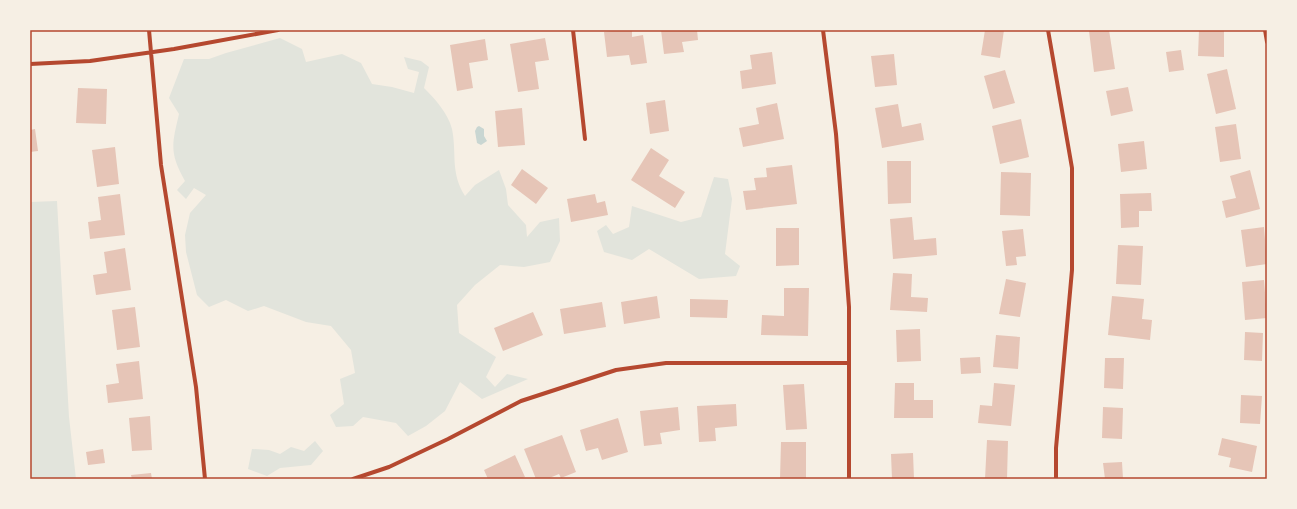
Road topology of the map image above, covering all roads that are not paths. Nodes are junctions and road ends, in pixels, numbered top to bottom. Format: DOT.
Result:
graph roads {
  1 [pos="149,30"];
  2 [pos="278,30"];
  3 [pos="573,30"];
  4 [pos="823,30"];
  5 [pos="1048,30"];
  6 [pos="1265,30"];
  7 [pos="1267,42"];
  8 [pos="152,52"];
  9 [pos="30,64"];
  10 [pos="585,139"];
  11 [pos="848,363"];
  12 [pos="205,479"];
  13 [pos="353,479"];
  14 [pos="849,479"];
  15 [pos="1056,479"];
  1 -- 8 [label="street"];
  2 -- 8 [label="street"];
  3 -- 10 [label="street"];
  4 -- 11 [label="street"];
  5 -- 15 [label="street"];
  6 -- 7 [label="street"];
  8 -- 9 [label="street"];
  8 -- 12 [label="street"];
  11 -- 13 [label="street"];
  11 -- 14 [label="street"];
}
